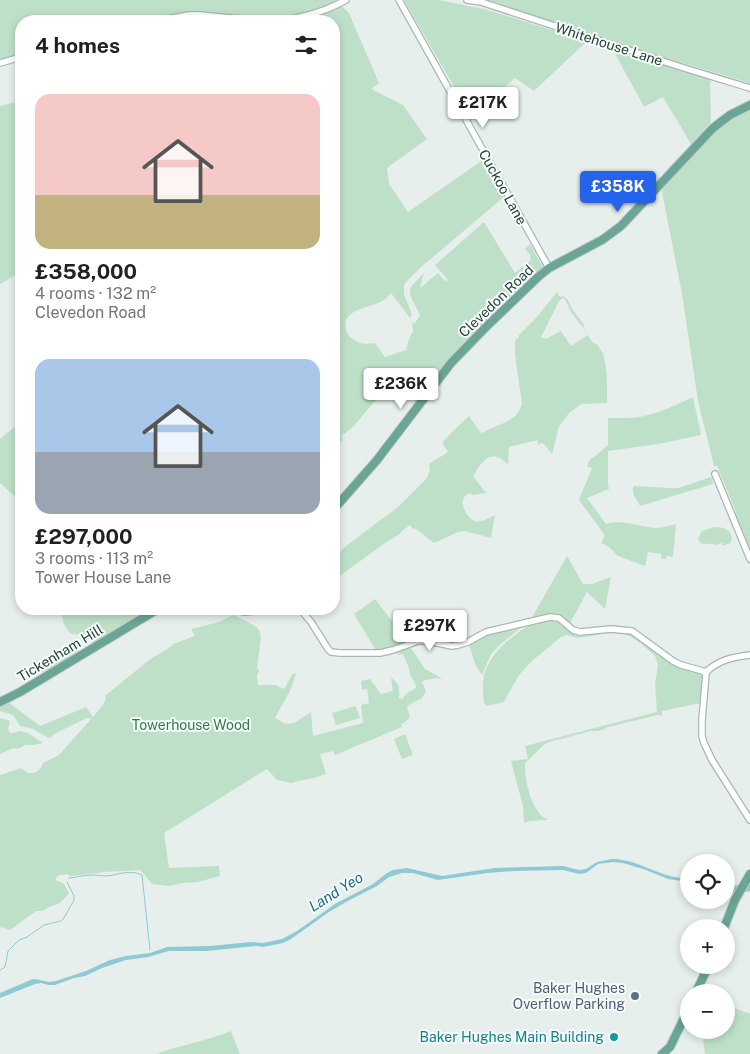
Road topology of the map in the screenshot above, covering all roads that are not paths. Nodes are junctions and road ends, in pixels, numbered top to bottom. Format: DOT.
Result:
graph roads {
  1 [pos="346,0"];
  2 [pos="399,0"];
  3 [pos="467,0"];
  4 [pos="309,15"];
  5 [pos="15,58"];
  6 [pos="0,62"];
  7 [pos="750,88"];
  8 [pos="750,105"];
  9 [pos="550,268"];
  10 [pos="715,474"];
  11 [pos="340,502"];
  12 [pos="750,559"];
  13 [pos="148,615"];
  14 [pos="305,615"];
  15 [pos="750,655"];
  16 [pos="705,673"];
  17 [pos="0,702"];
  18 [pos="750,820"];
  19 [pos="749,876"];
  20 [pos="728,919"];
  21 [pos="680,1026"];
  22 [pos="662,1054"];
  1 -- 4 [label="street"];
  2 -- 9 [label="street, Cuckoo Lane"];
  3 -- 7 [label="street, Whitehouse Lane"];
  5 -- 6 [label="street"];
  8 -- 9 [label="main road, Clevedon Road"];
  9 -- 11 [label="main road, Clevedon Road"];
  10 -- 12 [label="street"];
  13 -- 17 [label="main road, Tickenham Hill"];
  14 -- 16 [label="street"];
  15 -- 16 [label="street"];
  16 -- 18 [label="street"];
  19 -- 20 [label="main road"];
  21 -- 22 [label="main road"];
}
